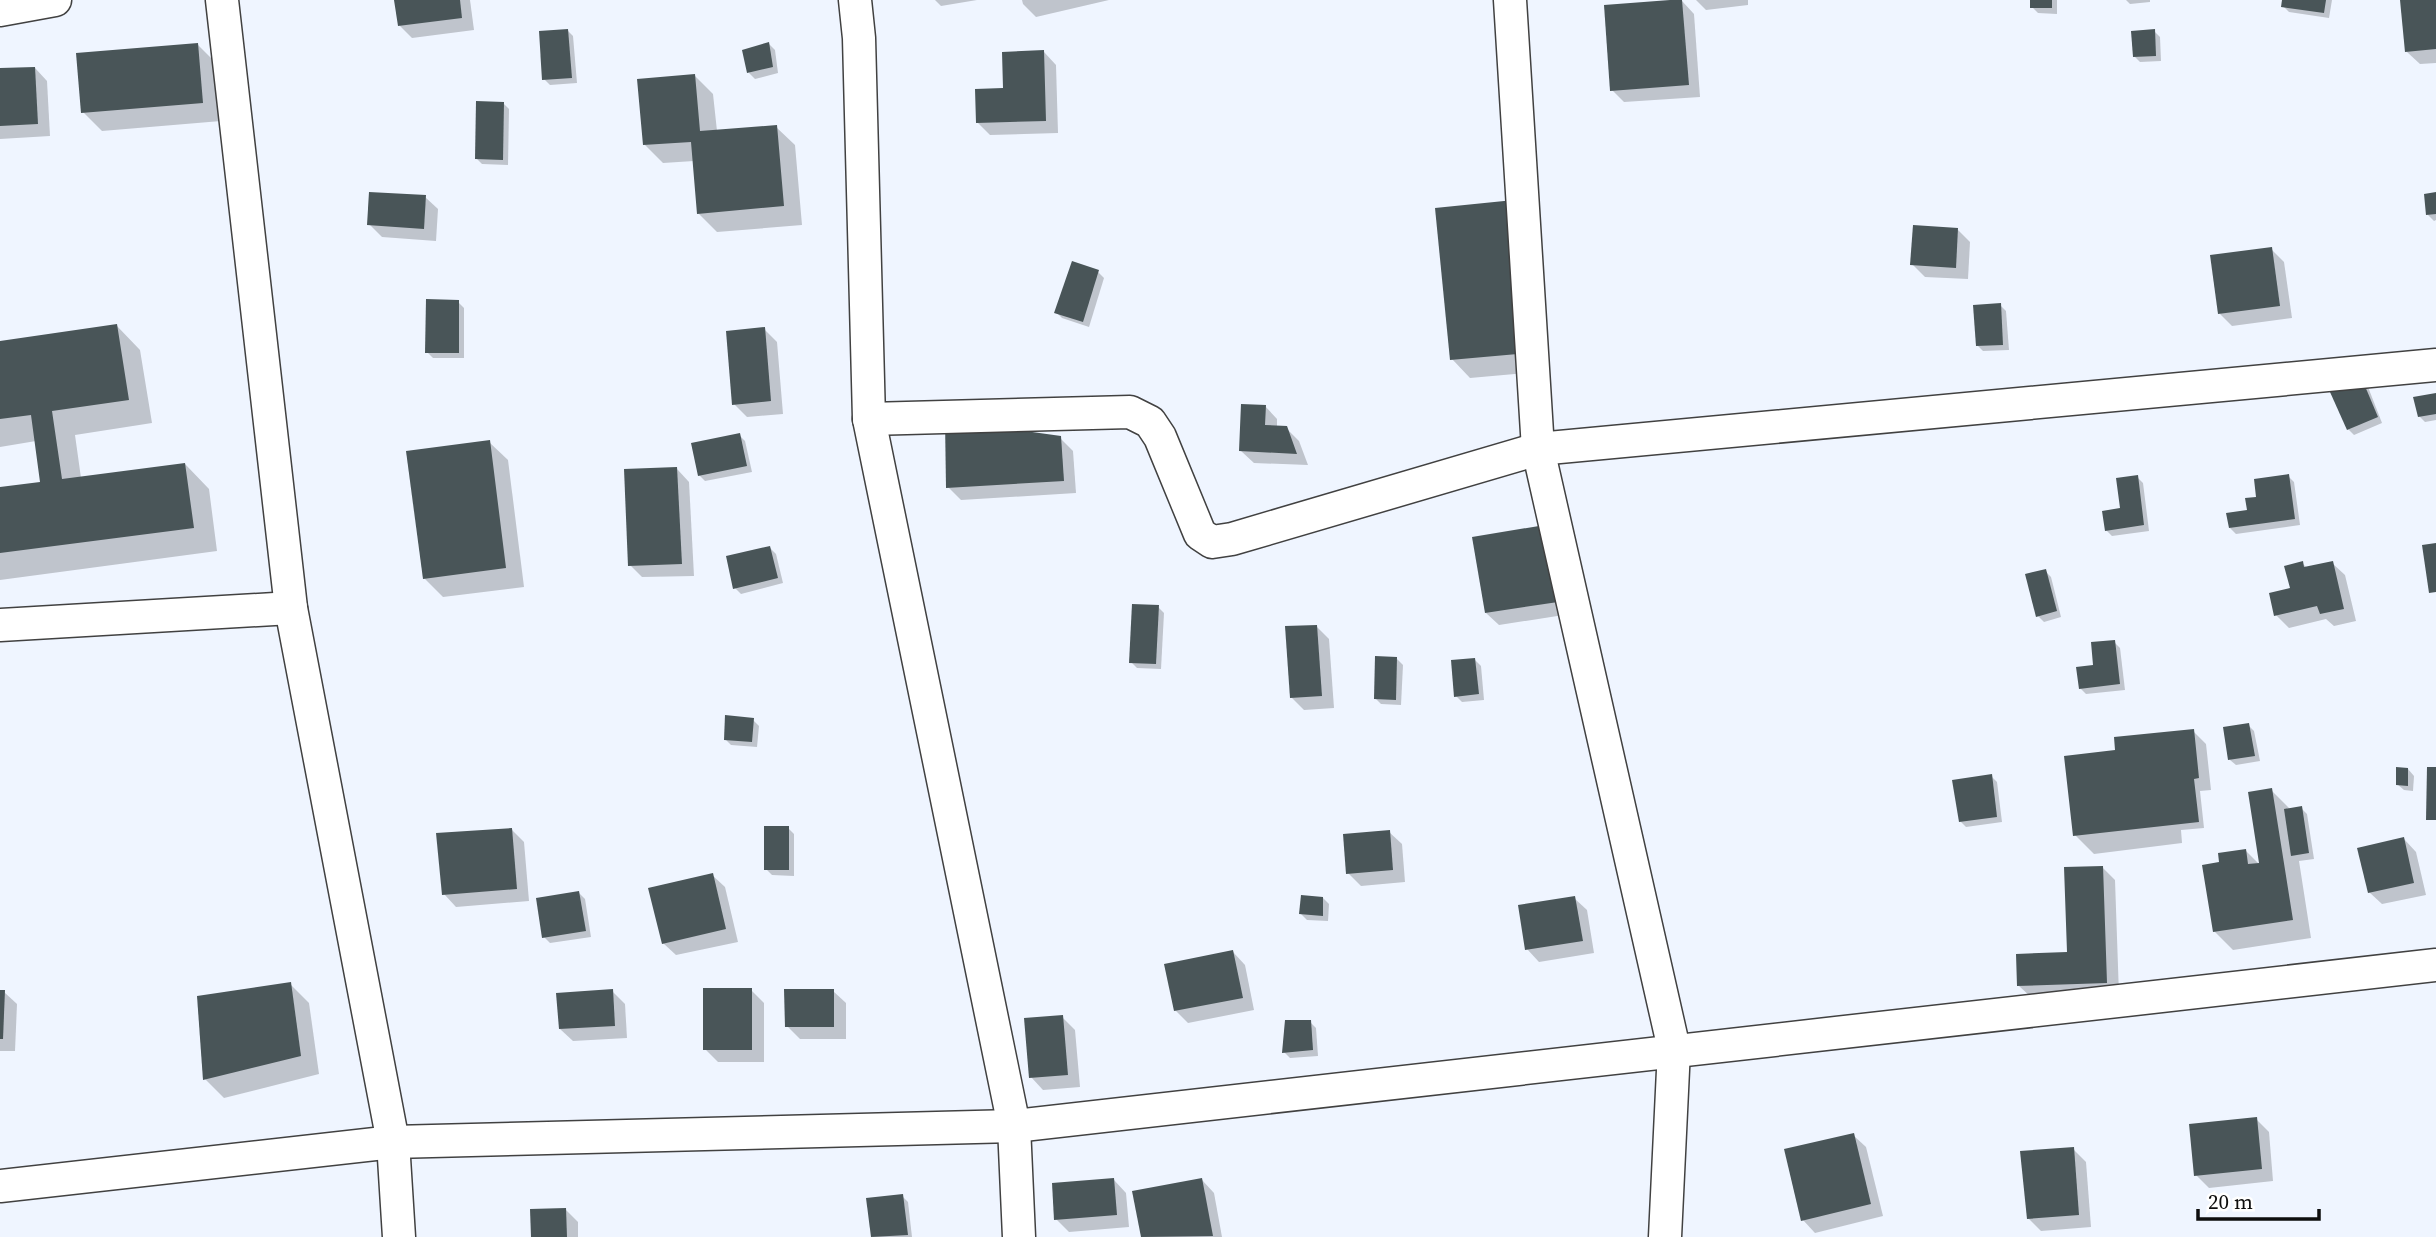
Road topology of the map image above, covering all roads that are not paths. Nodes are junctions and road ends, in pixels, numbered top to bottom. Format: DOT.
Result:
graph roads {
  1 [pos="55,0"];
  2 [pos="222,0"];
  3 [pos="855,0"];
  4 [pos="1510,0"];
  5 [pos="0,10"];
  6 [pos="2436,365"];
  7 [pos="869,419"];
  8 [pos="1538,449"];
  9 [pos="291,608"];
  10 [pos="0,625"];
  11 [pos="2436,965"];
  12 [pos="1674,1049"];
  13 [pos="1014,1126"];
  14 [pos="393,1142"];
  15 [pos="0,1186"];
  16 [pos="399,1237"];
  17 [pos="1019,1237"];
  18 [pos="1665,1237"];
  1 -- 5 [label="street"];
  2 -- 9 [label="street"];
  3 -- 7 [label="street"];
  4 -- 8 [label="street"];
  6 -- 8 [label="street"];
  7 -- 8 [label="street"];
  7 -- 13 [label="street"];
  8 -- 12 [label="street"];
  9 -- 10 [label="street"];
  9 -- 14 [label="street"];
  11 -- 12 [label="street"];
  12 -- 13 [label="street"];
  12 -- 18 [label="street"];
  13 -- 14 [label="street"];
  13 -- 17 [label="street"];
  14 -- 15 [label="street"];
  14 -- 16 [label="street"];
}
